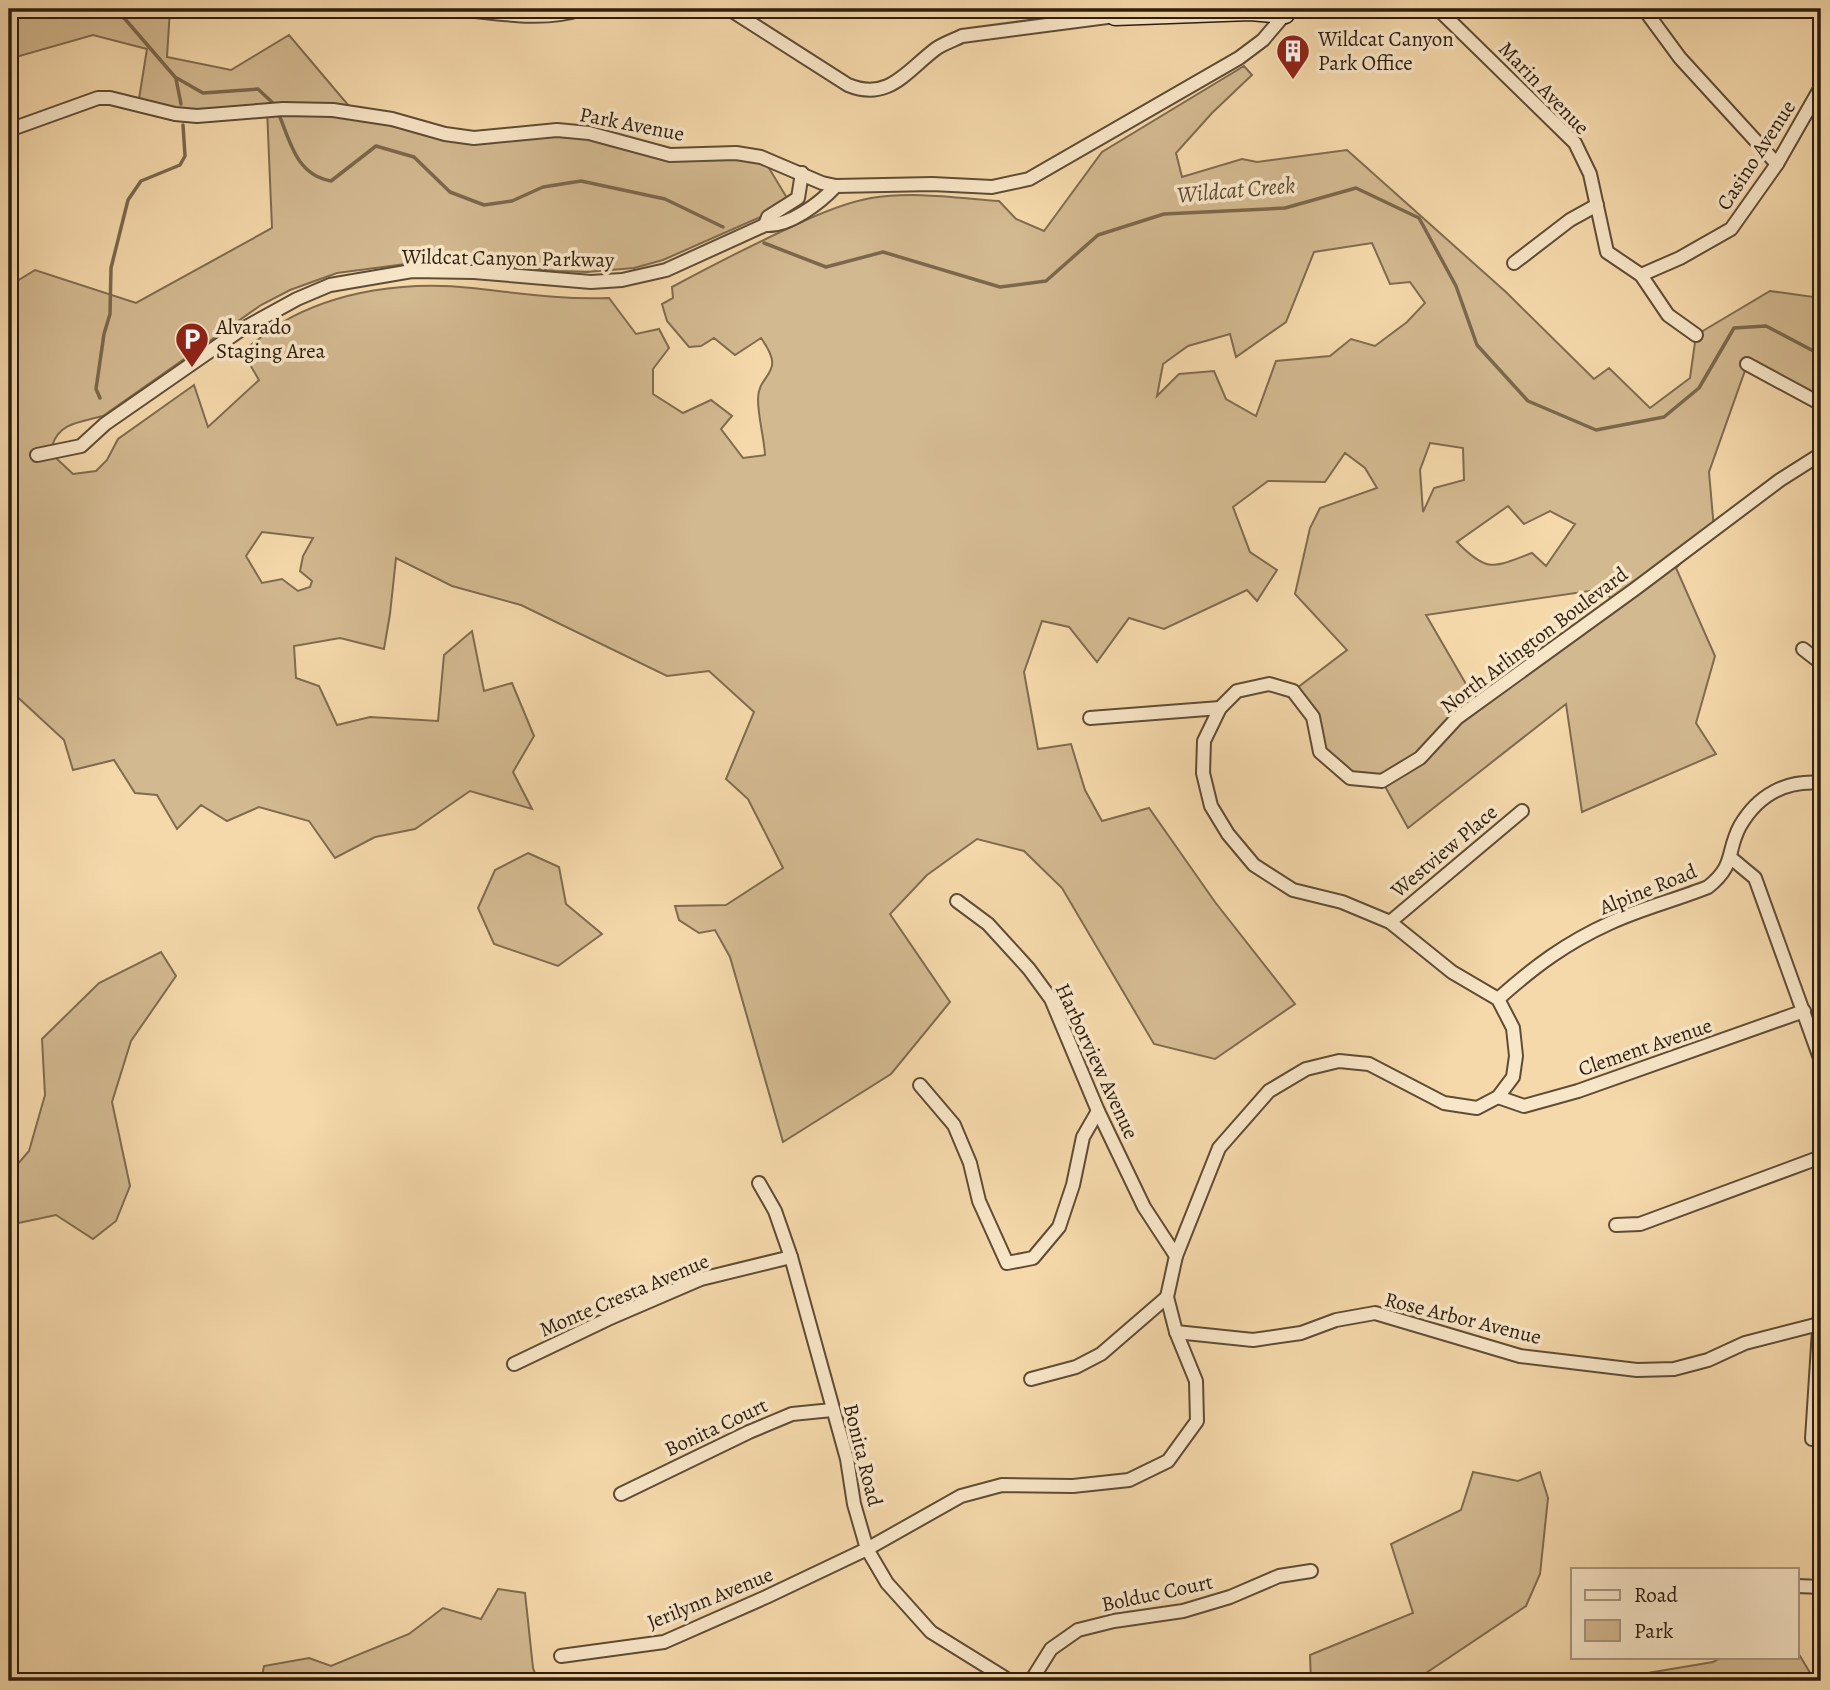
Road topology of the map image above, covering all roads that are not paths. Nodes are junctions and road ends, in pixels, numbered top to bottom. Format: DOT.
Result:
graph roads {
  1 [pos="458,9"];
  2 [pos="582,9"];
  3 [pos="729,9"];
  4 [pos="1438,9"];
  5 [pos="1644,9"];
  6 [pos="1286,11"];
  7 [pos="1115,13"];
  8 [pos="1821,87"];
  9 [pos="9,130"];
  10 [pos="1777,164"];
  11 [pos="802,173"];
  12 [pos="836,186"];
  13 [pos="798,198"];
  14 [pos="1597,205"];
  15 [pos="806,210"];
  16 [pos="765,225"];
  17 [pos="1514,263"];
  18 [pos="1641,275"];
  19 [pos="1696,335"];
  20 [pos="1747,364"];
  21 [pos="1821,404"];
  22 [pos="1821,454"];
  23 [pos="37,455"];
  24 [pos="1803,649"];
  25 [pos="1821,663"];
  26 [pos="1220,708"];
  27 [pos="1090,718"];
  28 [pos="1821,783"];
  29 [pos="1522,811"];
  30 [pos="1731,858"];
  31 [pos="957,901"];
  32 [pos="1390,922"];
  33 [pos="1499,999"];
  34 [pos="1804,1011"];
  35 [pos="1821,1060"];
  36 [pos="920,1085"];
  37 [pos="1498,1097"];
  38 [pos="1098,1111"];
  39 [pos="1821,1157"];
  40 [pos="759,1183"];
  41 [pos="1616,1225"];
  42 [pos="791,1256"];
  43 [pos="1176,1256"];
  44 [pos="1167,1297"];
  45 [pos="1821,1299"];
  46 [pos="1819,1324"];
  47 [pos="1176,1332"];
  48 [pos="514,1364"];
  49 [pos="1031,1379"];
  50 [pos="832,1410"];
  51 [pos="1812,1438"];
  52 [pos="621,1494"];
  53 [pos="867,1549"];
  54 [pos="1311,1571"];
  55 [pos="1798,1586"];
  56 [pos="1821,1587"];
  57 [pos="561,1656"];
  58 [pos="1010,1681"];
  59 [pos="1031,1681"];
  1 -- 2 [label="street"];
  3 -- 7 [label="street"];
  4 -- 14 [label="street, Marin Avenue"];
  5 -- 10 [label="street"];
  6 -- 7 [label="main road"];
  6 -- 12 [label="street, Park Avenue"];
  8 -- 10 [label="street, Casino Avenue"];
  9 -- 11 [label="street, Park Avenue"];
  10 -- 18 [label="street, Casino Avenue"];
  11 -- 12 [label="street, Park Avenue"];
  11 -- 13 [label="street"];
  12 -- 15 [label="street, Wildcat Canyon Parkway"];
  13 -- 15 [label="street"];
  13 -- 16 [label="street, Wildcat Canyon Parkway"];
  14 -- 17 [label="street"];
  14 -- 18 [label="street, Marin Avenue"];
  15 -- 16 [label="street, Wildcat Canyon Parkway"];
  16 -- 23 [label="street, Wildcat Canyon Parkway"];
  18 -- 19 [label="street, Marin Avenue"];
  20 -- 21 [label="street"];
  22 -- 26 [label="street, North Arlington Boulevard"];
  24 -- 25 [label="street"];
  26 -- 27 [label="street"];
  26 -- 32 [label="street, North Arlington Boulevard"];
  28 -- 30 [label="street, Alpine Road"];
  29 -- 32 [label="street, Westview Place"];
  30 -- 33 [label="street, Alpine Road"];
  30 -- 34 [label="street"];
  31 -- 38 [label="street, Harborview Avenue"];
  32 -- 33 [label="street, North Arlington Boulevard"];
  33 -- 37 [label="street"];
  34 -- 35 [label="street"];
  34 -- 37 [label="street, Clement Avenue"];
  36 -- 38 [label="street"];
  37 -- 43 [label="street"];
  38 -- 43 [label="street, Harborview Avenue"];
  39 -- 41 [label="street"];
  40 -- 42 [label="street, Bonita Road"];
  42 -- 48 [label="street, Monte Cresta Avenue"];
  42 -- 50 [label="street, Bonita Road"];
  43 -- 44 [label="street"];
  44 -- 47 [label="street"];
  44 -- 49 [label="street"];
  45 -- 46 [label="street"];
  46 -- 47 [label="street, Rose Arbor Avenue"];
  46 -- 51 [label="street"];
  47 -- 53 [label="street, Jerilynn Avenue"];
  50 -- 52 [label="street, Bonita Court"];
  50 -- 53 [label="street, Bonita Road"];
  53 -- 57 [label="street, Jerilynn Avenue"];
  53 -- 58 [label="street, Bonita Road"];
  54 -- 59 [label="street, Bolduc Court"];
  55 -- 56 [label="street"];
}
